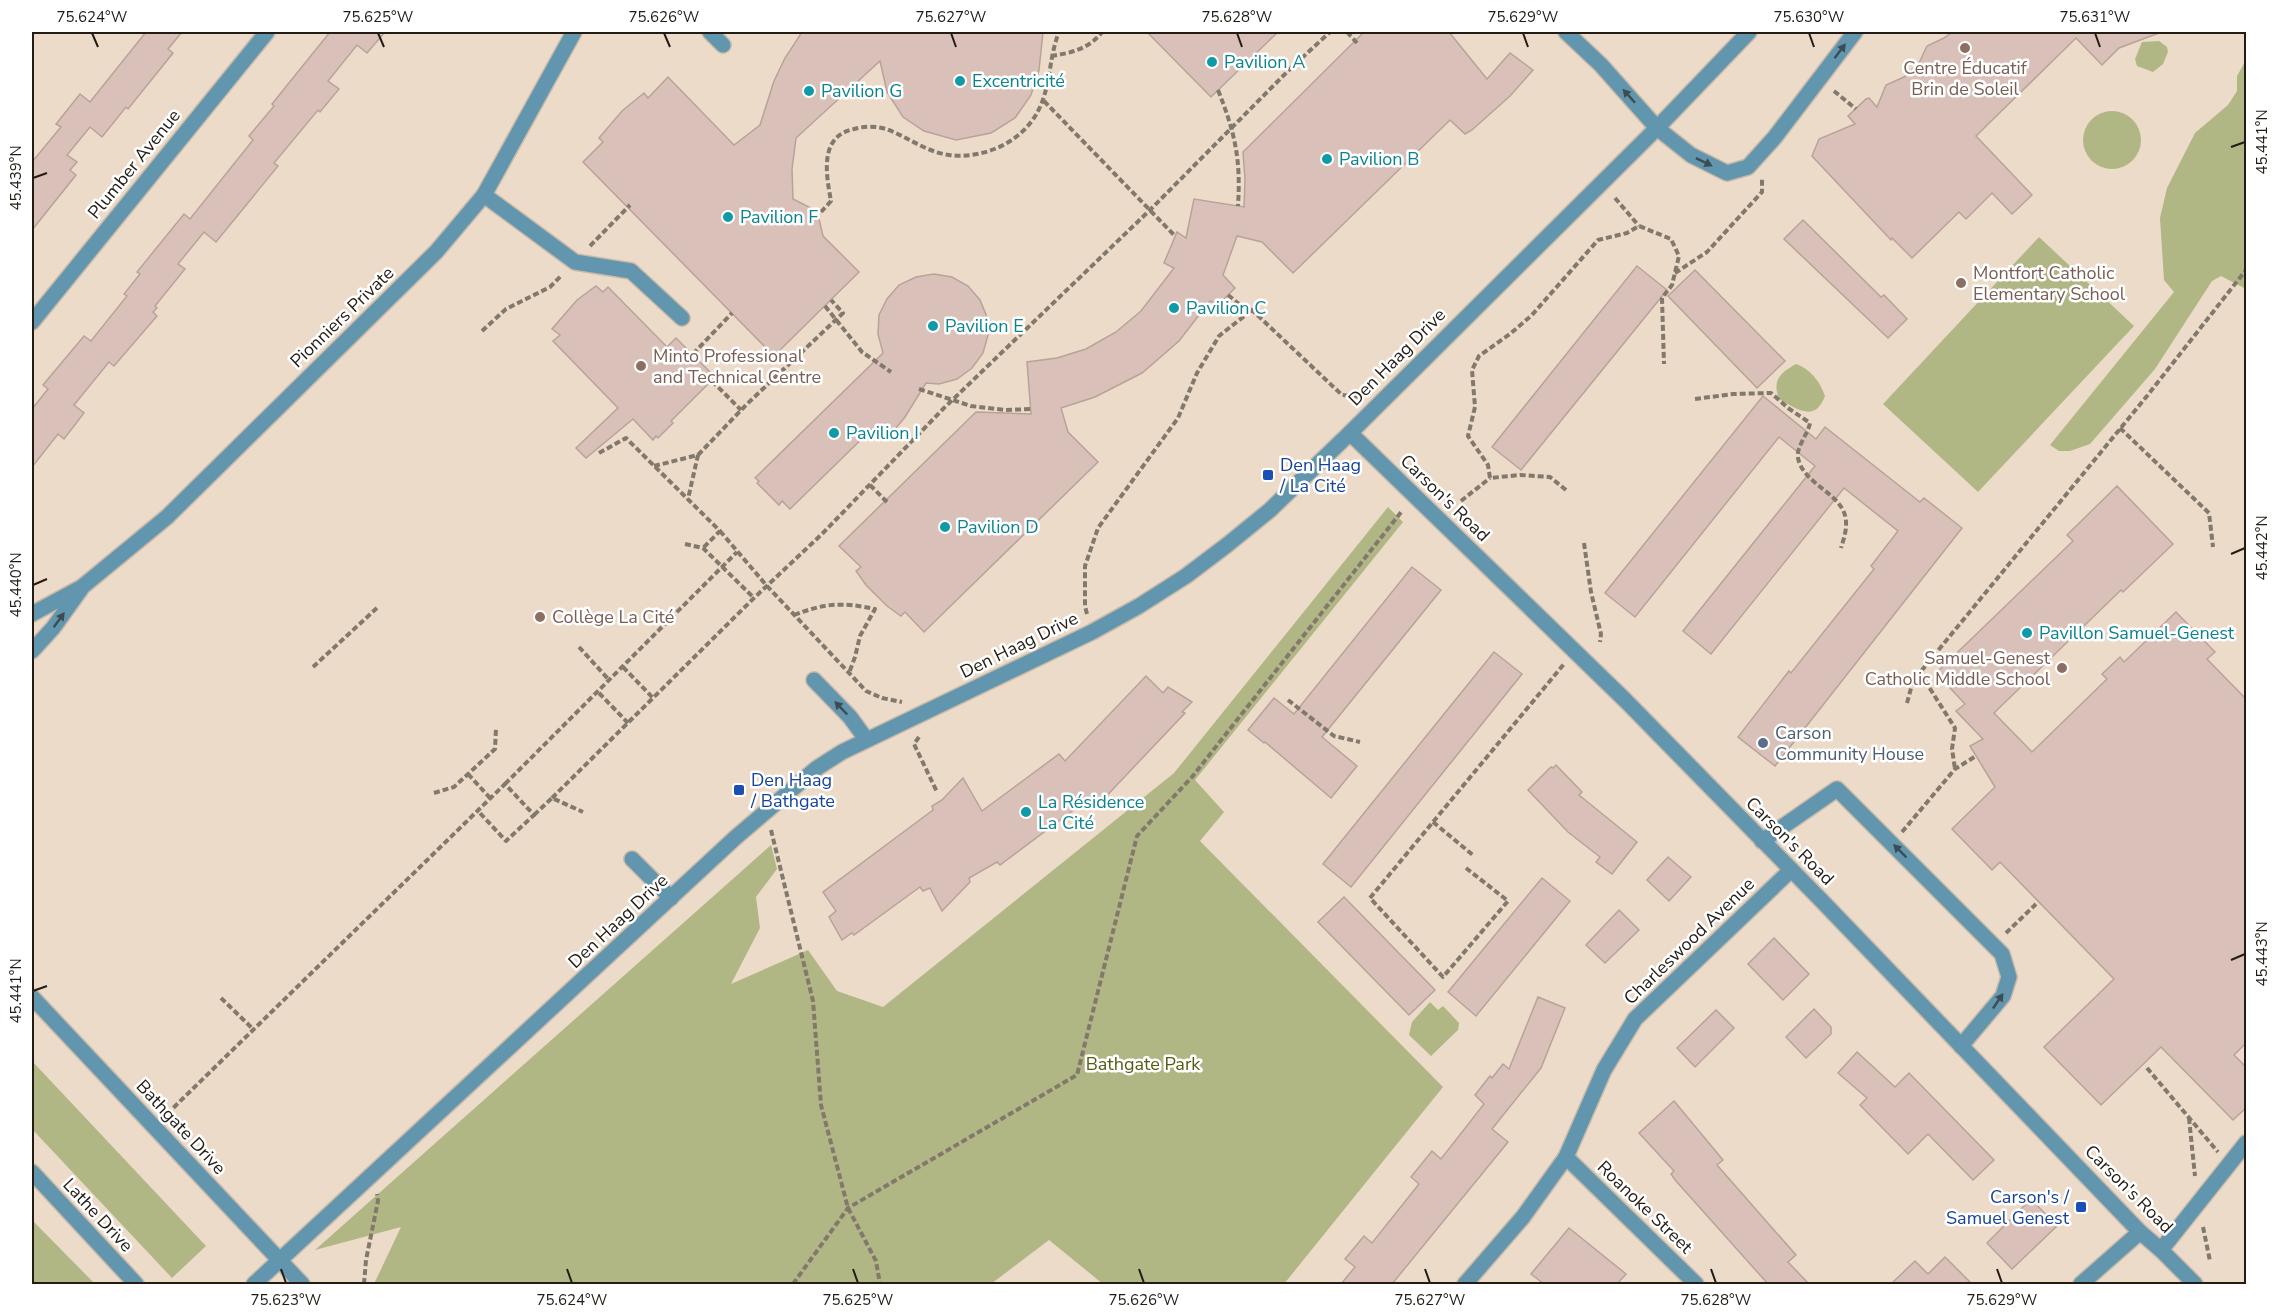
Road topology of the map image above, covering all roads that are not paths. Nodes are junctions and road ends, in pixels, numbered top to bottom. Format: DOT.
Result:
graph roads {
  1 [pos="267,32"];
  2 [pos="574,32"];
  3 [pos="710,32"];
  4 [pos="1566,32"];
  5 [pos="1749,32"];
  6 [pos="1855,32"];
  7 [pos="723,45"];
  8 [pos="1657,128"];
  9 [pos="484,195"];
  10 [pos="682,318"];
  11 [pos="32,322"];
  12 [pos="1350,433"];
  13 [pos="82,587"];
  14 [pos="32,614"];
  15 [pos="32,651"];
  16 [pos="814,680"];
  17 [pos="866,739"];
  18 [pos="1762,841"];
  19 [pos="632,859"];
  20 [pos="1791,870"];
  21 [pos="671,898"];
  22 [pos="32,997"];
  23 [pos="1961,1046"];
  24 [pos="2247,1143"];
  25 [pos="1566,1157"];
  26 [pos="32,1172"];
  27 [pos="2140,1232"];
  28 [pos="2161,1250"];
  29 [pos="280,1261"];
  30 [pos="136,1284"];
  31 [pos="254,1284"];
  32 [pos="302,1284"];
  33 [pos="1466,1284"];
  34 [pos="1696,1284"];
  35 [pos="2081,1284"];
  36 [pos="2195,1284"];
  1 -- 11 [label="street, Plumber Avenue"];
  2 -- 9 [label="street, Pionniers Private"];
  3 -- 7 [label="street"];
  8 -- 4 [label="street, one-way"];
  5 -- 8 [label="street, Den Haag Drive"];
  8 -- 6 [label="street, one-way"];
  8 -- 12 [label="street, Den Haag Drive"];
  9 -- 10 [label="street"];
  9 -- 13 [label="street, Pionniers Private"];
  12 -- 17 [label="street, Den Haag Drive"];
  12 -- 18 [label="street, Carson's Road"];
  13 -- 14 [label="street, Pionniers Private"];
  15 -- 13 [label="street, Pionniers Private, one-way"];
  17 -- 16 [label="street, one-way"];
  17 -- 21 [label="street, Den Haag Drive"];
  18 -- 20 [label="street, Carson's Road"];
  23 -- 18 [label="street, one-way"];
  19 -- 21 [label="street"];
  20 -- 23 [label="street, Carson's Road"];
  20 -- 25 [label="street, Charleswood Avenue"];
  21 -- 29 [label="street, Den Haag Drive"];
  22 -- 29 [label="street, Bathgate Drive"];
  23 -- 27 [label="street, Carson's Road"];
  24 -- 28 [label="street"];
  25 -- 33 [label="street, Charleswood Avenue"];
  25 -- 34 [label="street, Roanoke Street"];
  26 -- 30 [label="street, Lathe Drive"];
  27 -- 28 [label="street, Carson's Road"];
  27 -- 35 [label="street"];
  28 -- 36 [label="street, Carson's Road"];
  29 -- 31 [label="street, Den Haag Drive"];
  29 -- 32 [label="street, Bathgate Drive"];
}
